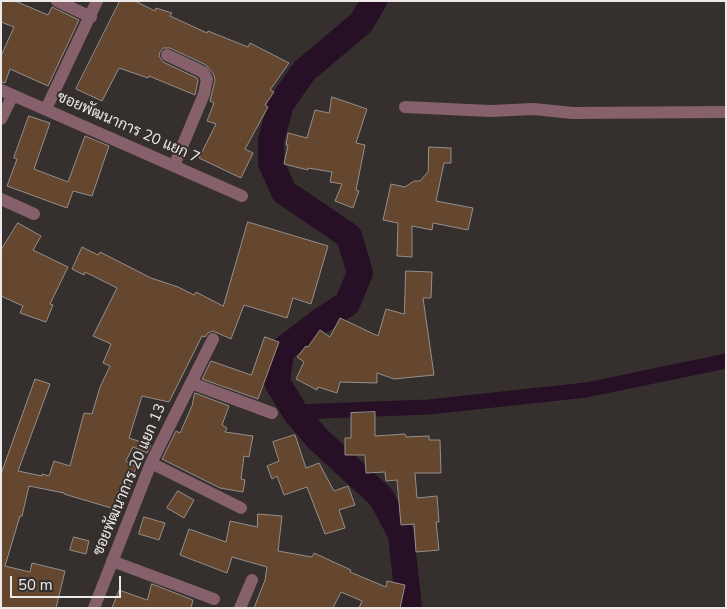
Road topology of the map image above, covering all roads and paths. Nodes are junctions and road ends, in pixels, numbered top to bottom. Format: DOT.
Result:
graph roads {
  1 [pos="57,1"];
  2 [pos="97,1"];
  3 [pos="91,17"];
  4 [pos="167,55"];
  5 [pos="7,92"];
  6 [pos="405,107"];
  7 [pos="46,109"];
  8 [pos="726,112"];
  9 [pos="1,119"];
  10 [pos="174,166"];
  11 [pos="242,196"];
  12 [pos="1,199"];
  13 [pos="34,214"];
  14 [pos="213,339"];
  15 [pos="191,383"];
  16 [pos="272,413"];
  17 [pos="151,463"];
  18 [pos="241,508"];
  19 [pos="112,561"];
  20 [pos="252,580"];
  21 [pos="214,599"];
  22 [pos="94,608"];
  23 [pos="240,608"];
  1 -- 3 [label="street"];
  2 -- 3 [label="street"];
  3 -- 7 [label="street"];
  4 -- 10 [label="street"];
  5 -- 7 [label="street, ซอยพัฒนาการ 20 แยก 7"];
  5 -- 9 [label="street"];
  6 -- 8 [label="street"];
  7 -- 10 [label="street, ซอยพัฒนาการ 20 แยก 7"];
  10 -- 11 [label="street, ซอยพัฒนาการ 20 แยก 7"];
  12 -- 13 [label="street"];
  14 -- 15 [label="street, ซอยพัฒนาการ 20 แยก 13"];
  15 -- 16 [label="street"];
  15 -- 17 [label="street, ซอยพัฒนาการ 20 แยก 13"];
  17 -- 18 [label="street"];
  17 -- 19 [label="street, ซอยพัฒนาการ 20 แยก 13"];
  19 -- 21 [label="street"];
  19 -- 22 [label="street, ซอยพัฒนาการ 20 แยก 13"];
  20 -- 23 [label="street"];
}
